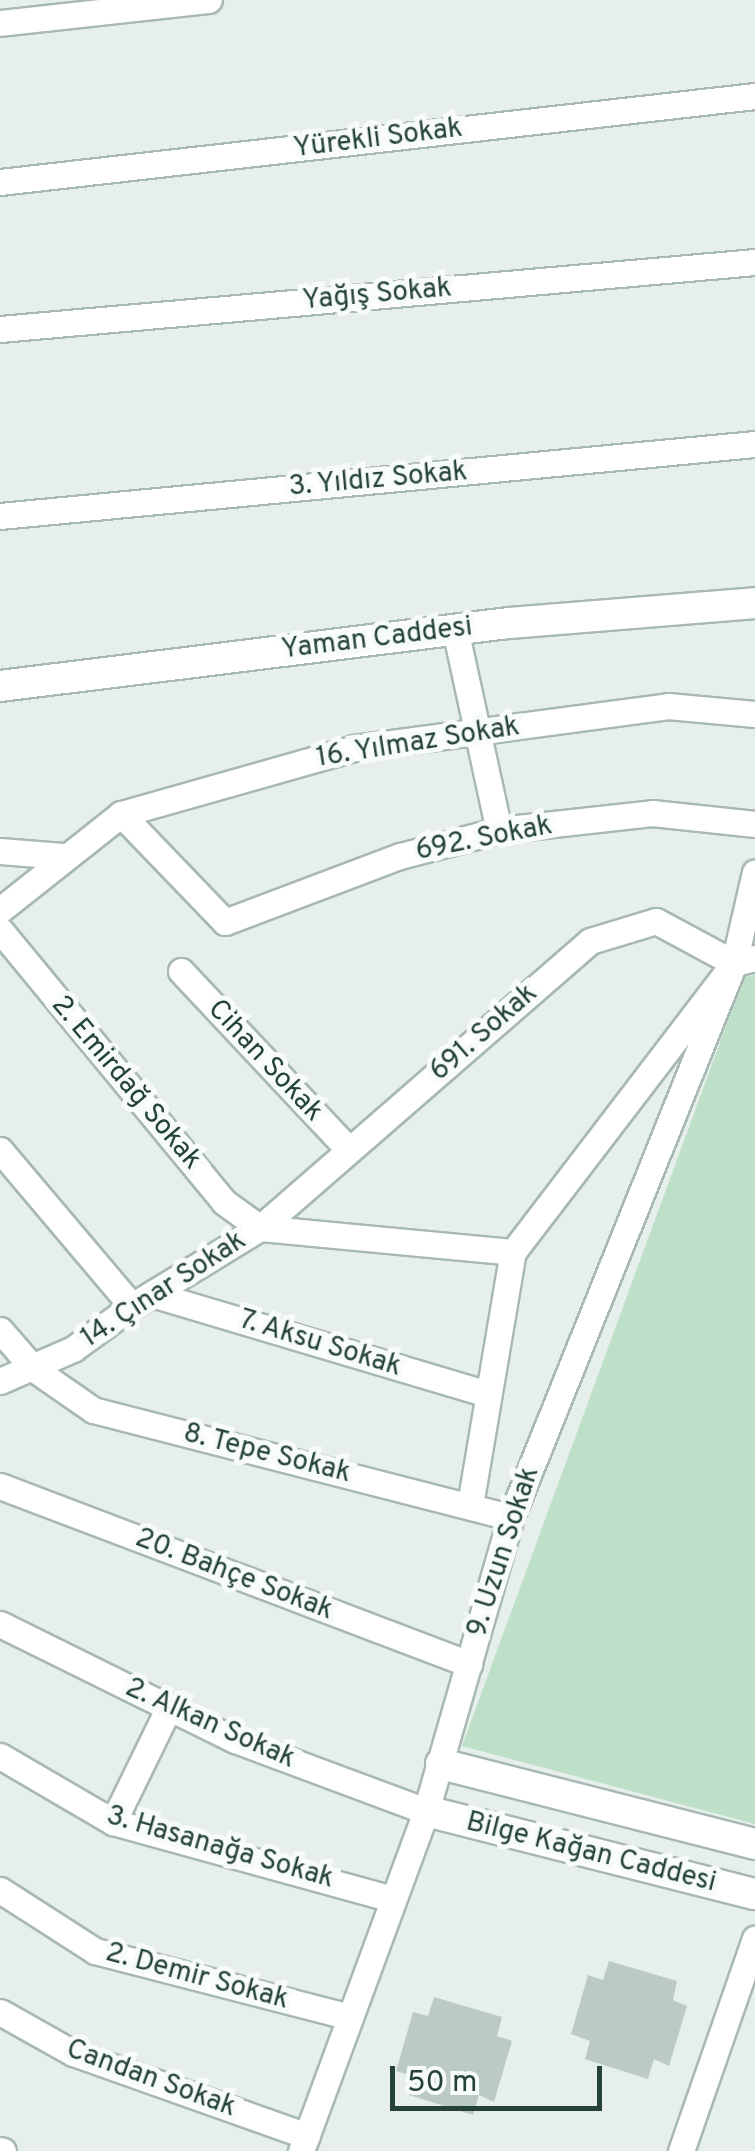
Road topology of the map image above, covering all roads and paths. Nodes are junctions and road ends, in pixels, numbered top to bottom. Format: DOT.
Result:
graph roads {
  1 [pos="209,0"];
  2 [pos="0,23"];
  3 [pos="755,96"];
  4 [pos="0,182"];
  5 [pos="755,262"];
  6 [pos="0,329"];
  7 [pos="755,444"];
  8 [pos="0,516"];
  9 [pos="755,603"];
  10 [pos="456,630"];
  11 [pos="0,686"];
  12 [pos="755,714"];
  13 [pos="479,731"];
  14 [pos="121,814"];
  15 [pos="755,824"];
  16 [pos="499,830"];
  17 [pos="0,851"];
  18 [pos="63,856"];
  19 [pos="755,872"];
  20 [pos="0,910"];
  21 [pos="0,930"];
  22 [pos="744,960"];
  23 [pos="181,971"];
  24 [pos="0,1150"];
  25 [pos="349,1150"];
  26 [pos="260,1228"];
  27 [pos="513,1252"];
  28 [pos="142,1300"];
  29 [pos="0,1330"];
  30 [pos="34,1368"];
  31 [pos="0,1381"];
  32 [pos="488,1394"];
  33 [pos="0,1486"];
  34 [pos="470,1505"];
  35 [pos="510,1517"];
  36 [pos="0,1624"];
  37 [pos="469,1664"];
  38 [pos="169,1708"];
  39 [pos="0,1756"];
  40 [pos="440,1764"];
  41 [pos="426,1811"];
  42 [pos="113,1822"];
  43 [pos="755,1844"];
  44 [pos="0,1890"];
  45 [pos="755,1894"];
  46 [pos="394,1898"];
  47 [pos="755,1938"];
  48 [pos="0,2012"];
  49 [pos="350,2017"];
  50 [pos="304,2143"];
  51 [pos="680,2151"];
  1 -- 2 [label="street"];
  3 -- 4 [label="street, Yürekli Sokak"];
  5 -- 6 [label="street, Yağış Sokak"];
  7 -- 8 [label="street, 3. Yıldız Sokak"];
  9 -- 10 [label="main road, Yaman Caddesi"];
  10 -- 11 [label="main road, Yaman Caddesi"];
  10 -- 13 [label="street"];
  12 -- 13 [label="street, 16. Yılmaz Sokak"];
  13 -- 14 [label="street, 16. Yılmaz Sokak"];
  13 -- 16 [label="street"];
  14 -- 16 [label="street, 692. Sokak"];
  14 -- 18 [label="street, 16. Yılmaz Sokak"];
  15 -- 16 [label="street, 692. Sokak"];
  17 -- 18 [label="street"];
  18 -- 20 [label="street, 16. Yılmaz Sokak"];
  19 -- 22 [label="street, 9. Uzun Sokak"];
  21 -- 26 [label="street, 2. Emirdağ Sokak"];
  22 -- 25 [label="street, 691. Sokak"];
  22 -- 27 [label="street"];
  22 -- 35 [label="street, 9. Uzun Sokak"];
  23 -- 25 [label="street, Cihan Sokak"];
  24 -- 28 [label="street"];
  25 -- 26 [label="street, 691. Sokak"];
  26 -- 27 [label="street, 14. Çınar Sokak"];
  26 -- 28 [label="street, 14. Çınar Sokak"];
  27 -- 32 [label="street"];
  28 -- 30 [label="street, 14. Çınar Sokak"];
  28 -- 32 [label="street, 7. Aksu Sokak"];
  29 -- 30 [label="street, 8. Tepe Sokak"];
  30 -- 31 [label="street, 14. Çınar Sokak"];
  30 -- 34 [label="street, 8. Tepe Sokak"];
  32 -- 34 [label="street"];
  33 -- 37 [label="street, 20. Bahçe Sokak"];
  34 -- 35 [label="street, 8. Tepe Sokak"];
  35 -- 37 [label="street, 9. Uzun Sokak"];
  36 -- 38 [label="street, 2. Alkan Sokak"];
  37 -- 40 [label="street, 9. Uzun Sokak"];
  38 -- 41 [label="street, 2. Alkan Sokak"];
  38 -- 42 [label="street"];
  39 -- 42 [label="street, 3. Hasanağa Sokak"];
  40 -- 41 [label="street, 9. Uzun Sokak"];
  40 -- 43 [label="main road, Bilge Kağan Caddesi"];
  41 -- 45 [label="main road, Bilge Kağan Caddesi"];
  41 -- 46 [label="street, 9. Uzun Sokak"];
  42 -- 46 [label="street, 3. Hasanağa Sokak"];
  44 -- 49 [label="street, 2. Demir Sokak"];
  46 -- 49 [label="street, 9. Uzun Sokak"];
  47 -- 51 [label="street"];
  48 -- 50 [label="street, Candan Sokak"];
  49 -- 50 [label="street, 9. Uzun Sokak"];
}
